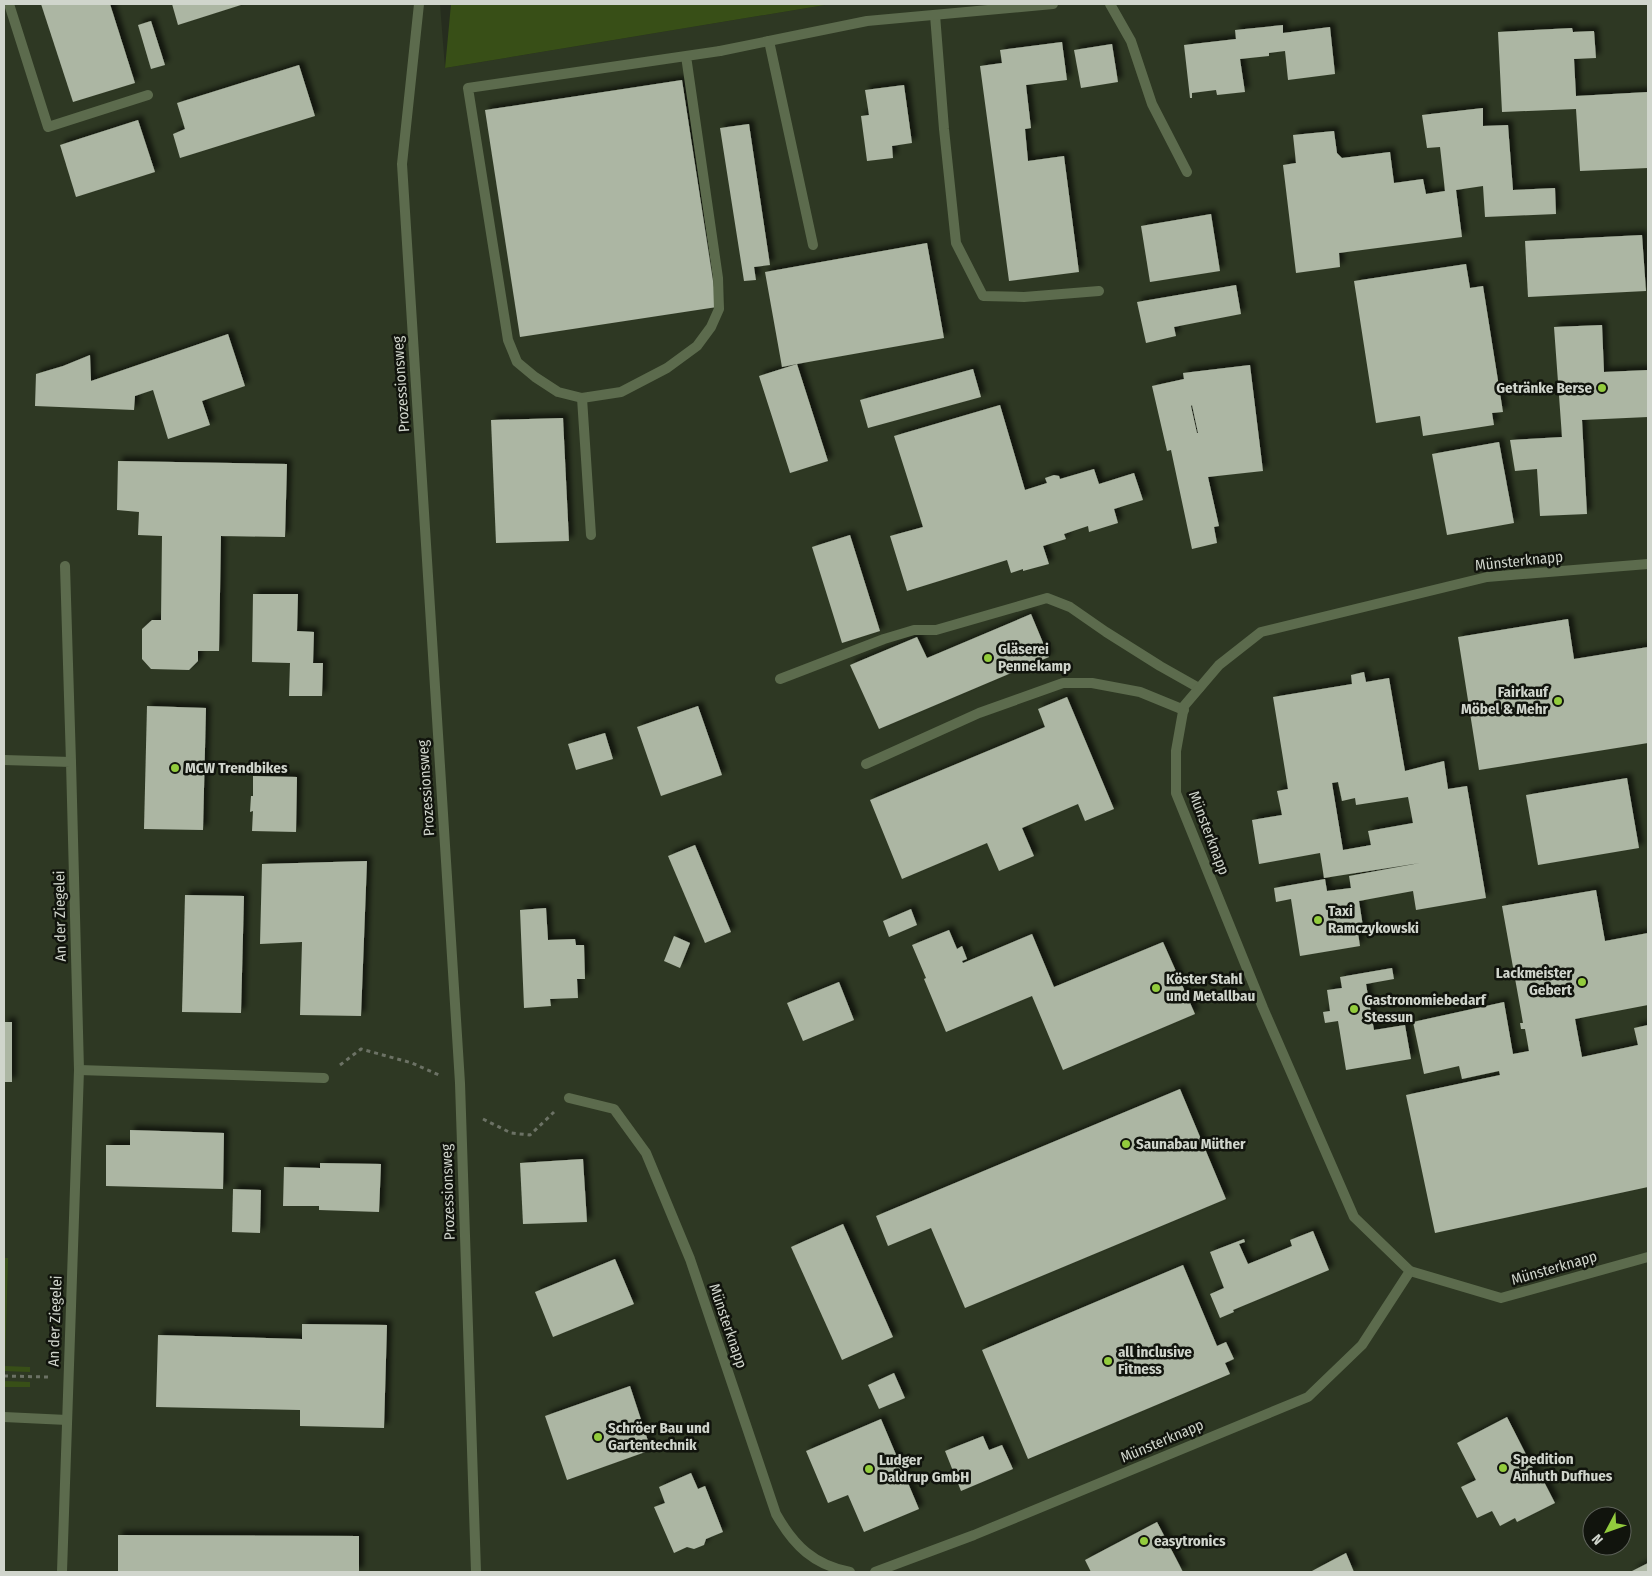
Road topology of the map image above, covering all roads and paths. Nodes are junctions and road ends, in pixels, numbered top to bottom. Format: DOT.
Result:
graph roads {
  1 [pos="9,4"];
  2 [pos="419,4"];
  3 [pos="1053,4"];
  4 [pos="1110,4"];
  5 [pos="935,15"];
  6 [pos="769,41"];
  7 [pos="686,56"];
  8 [pos="148,95"];
  9 [pos="1187,172"];
  10 [pos="813,245"];
  11 [pos="1099,291"];
  12 [pos="582,398"];
  13 [pos="591,535"];
  14 [pos="1648,564"];
  15 [pos="65,566"];
  16 [pos="780,679"];
  17 [pos="1199,688"];
  18 [pos="1184,710"];
  19 [pos="4,760"];
  20 [pos="71,762"];
  21 [pos="866,764"];
  22 [pos="79,1070"];
  23 [pos="324,1078"];
  24 [pos="460,1083"];
  25 [pos="569,1098"];
  26 [pos="460,1108"];
  27 [pos="1648,1257"];
  28 [pos="1410,1271"];
  29 [pos="4,1376"];
  30 [pos="69,1378"];
  31 [pos="4,1417"];
  32 [pos="67,1420"];
  33 [pos="62,1572"];
  34 [pos="476,1572"];
  35 [pos="850,1572"];
  36 [pos="875,1572"];
  1 -- 8 [label="street"];
  2 -- 24 [label="street, Prozessionsweg"];
  3 -- 5 [label="street"];
  4 -- 9 [label="street"];
  5 -- 6 [label="street"];
  5 -- 11 [label="street"];
  6 -- 7 [label="street"];
  6 -- 10 [label="street"];
  7 -- 12 [label="street"];
  7 -- 12 [label="street"];
  12 -- 13 [label="street"];
  14 -- 17 [label="street, Münsterknapp"];
  15 -- 20 [label="street, An der Ziegelei"];
  16 -- 17 [label="street"];
  17 -- 18 [label="street, Münsterknapp"];
  18 -- 21 [label="street"];
  18 -- 28 [label="street, Münsterknapp"];
  19 -- 20 [label="street"];
  20 -- 22 [label="street, An der Ziegelei"];
  22 -- 23 [label="street"];
  22 -- 30 [label="street, An der Ziegelei"];
  23 -- 24 [label="path"];
  24 -- 26 [label="street, Prozessionsweg"];
  25 -- 26 [label="path"];
  25 -- 35 [label="street, Münsterknapp"];
  26 -- 34 [label="street, Prozessionsweg"];
  27 -- 28 [label="street, Münsterknapp"];
  28 -- 36 [label="street, Münsterknapp"];
  29 -- 30 [label="path"];
  30 -- 32 [label="street, An der Ziegelei"];
  31 -- 32 [label="street"];
  32 -- 33 [label="street, An der Ziegelei"];
}
